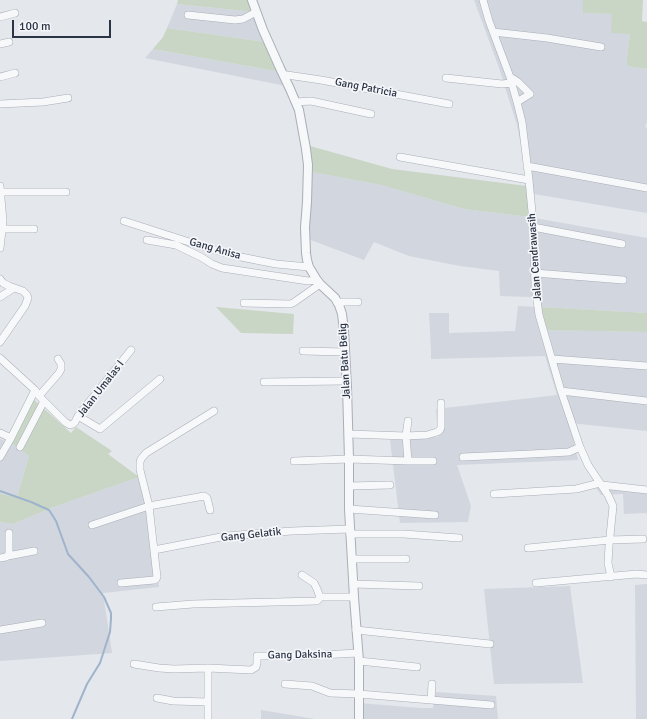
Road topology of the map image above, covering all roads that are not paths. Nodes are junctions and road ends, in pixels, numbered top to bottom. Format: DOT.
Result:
graph roads {
  1 [pos="252,0"];
  2 [pos="483,0"];
  3 [pos="256,12"];
  4 [pos="14,13"];
  5 [pos="188,15"];
  6 [pos="0,17"];
  7 [pos="494,32"];
  8 [pos="9,42"];
  9 [pos="0,44"];
  10 [pos="600,47"];
  11 [pos="15,73"];
  12 [pos="284,75"];
  13 [pos="0,76"];
  14 [pos="446,78"];
  15 [pos="510,80"];
  16 [pos="68,98"];
  17 [pos="296,102"];
  18 [pos="517,102"];
  19 [pos="0,104"];
  20 [pos="449,104"];
  21 [pos="371,114"];
  22 [pos="400,157"];
  23 [pos="527,166"];
  24 [pos="529,180"];
  25 [pos="647,188"];
  26 [pos="1,189"];
  27 [pos="66,192"];
  28 [pos="124,221"];
  29 [pos="533,227"];
  30 [pos="1,229"];
  31 [pos="34,229"];
  32 [pos="147,240"];
  33 [pos="622,244"];
  34 [pos="0,248"];
  35 [pos="309,267"];
  36 [pos="535,273"];
  37 [pos="623,280"];
  38 [pos="1,282"];
  39 [pos="318,282"];
  40 [pos="14,288"];
  41 [pos="0,297"];
  42 [pos="337,302"];
  43 [pos="358,302"];
  44 [pos="244,303"];
  45 [pos="0,342"];
  46 [pos="131,350"];
  47 [pos="303,351"];
  48 [pos="345,352"];
  49 [pos="0,358"];
  50 [pos="58,359"];
  51 [pos="552,359"];
  52 [pos="647,366"];
  53 [pos="160,379"];
  54 [pos="346,381"];
  55 [pos="264,382"];
  56 [pos="561,391"];
  57 [pos="39,396"];
  58 [pos="647,401"];
  59 [pos="441,403"];
  60 [pos="214,411"];
  61 [pos="78,416"];
  62 [pos="408,421"];
  63 [pos="0,433"];
  64 [pos="349,434"];
  65 [pos="406,436"];
  66 [pos="11,438"];
  67 [pos="20,447"];
  68 [pos="580,447"];
  69 [pos="0,457"];
  70 [pos="463,457"];
  71 [pos="349,459"];
  72 [pos="294,461"];
  73 [pos="408,461"];
  74 [pos="433,461"];
  75 [pos="601,484"];
  76 [pos="390,485"];
  77 [pos="349,486"];
  78 [pos="647,490"];
  79 [pos="494,494"];
  80 [pos="149,506"];
  81 [pos="349,509"];
  82 [pos="210,510"];
  83 [pos="435,515"];
  84 [pos="92,524"];
  85 [pos="350,532"];
  86 [pos="9,533"];
  87 [pos="459,538"];
  88 [pos="643,539"];
  89 [pos="610,540"];
  90 [pos="528,548"];
  91 [pos="154,550"];
  92 [pos="34,551"];
  93 [pos="8,556"];
  94 [pos="0,558"];
  95 [pos="352,559"];
  96 [pos="406,559"];
  97 [pos="302,575"];
  98 [pos="647,575"];
  99 [pos="611,577"];
  100 [pos="536,582"];
  101 [pos="121,583"];
  102 [pos="353,584"];
  103 [pos="419,586"];
  104 [pos="320,597"];
  105 [pos="354,597"];
  106 [pos="156,607"];
  107 [pos="42,623"];
  108 [pos="0,630"];
  109 [pos="356,630"];
  110 [pos="490,644"];
  111 [pos="358,657"];
  112 [pos="134,664"];
  113 [pos="417,667"];
  114 [pos="208,668"];
  115 [pos="285,684"];
  116 [pos="432,684"];
  117 [pos="359,694"];
  118 [pos="157,698"];
  119 [pos="431,700"];
  120 [pos="208,702"];
  121 [pos="491,705"];
  122 [pos="208,719"];
  123 [pos="359,719"];
  1 -- 3 [label="street, Jalan Batu Belig"];
  2 -- 7 [label="street, Jalan Cendrawasih"];
  3 -- 5 [label="street"];
  3 -- 12 [label="street, Jalan Batu Belig"];
  4 -- 6 [label="street"];
  7 -- 10 [label="street"];
  7 -- 15 [label="street, Jalan Cendrawasih"];
  8 -- 9 [label="street"];
  11 -- 13 [label="street"];
  12 -- 17 [label="street, Jalan Batu Belig"];
  12 -- 20 [label="street, Gang Patricia"];
  14 -- 15 [label="street"];
  15 -- 18 [label="street, Jalan Cendrawasih"];
  15 -- 18 [label="street"];
  16 -- 19 [label="street"];
  17 -- 21 [label="street"];
  17 -- 35 [label="street, Jalan Batu Belig"];
  18 -- 23 [label="street, Jalan Cendrawasih"];
  22 -- 24 [label="street"];
  23 -- 24 [label="street, Jalan Cendrawasih"];
  23 -- 25 [label="street"];
  24 -- 29 [label="street, Jalan Cendrawasih"];
  26 -- 27 [label="street"];
  26 -- 30 [label="street"];
  28 -- 35 [label="street, Gang Anisa"];
  29 -- 33 [label="street"];
  29 -- 36 [label="street, Jalan Cendrawasih"];
  30 -- 31 [label="street"];
  30 -- 34 [label="street"];
  32 -- 39 [label="street"];
  35 -- 39 [label="street, Jalan Batu Belig"];
  36 -- 37 [label="street"];
  36 -- 51 [label="street, Jalan Cendrawasih"];
  38 -- 40 [label="street"];
  39 -- 42 [label="street, Jalan Batu Belig"];
  39 -- 44 [label="street"];
  40 -- 41 [label="street"];
  40 -- 45 [label="street"];
  42 -- 43 [label="street"];
  42 -- 48 [label="street, Jalan Batu Belig"];
  46 -- 61 [label="street, Jalan Umalas I"];
  47 -- 48 [label="street"];
  48 -- 54 [label="street, Jalan Batu Belig"];
  49 -- 57 [label="street, Jalan Umalas I"];
  50 -- 57 [label="street"];
  51 -- 52 [label="street"];
  51 -- 56 [label="street, Jalan Cendrawasih"];
  53 -- 61 [label="street"];
  54 -- 55 [label="street"];
  54 -- 64 [label="street, Jalan Batu Belig"];
  56 -- 58 [label="street"];
  56 -- 68 [label="street, Jalan Cendrawasih"];
  57 -- 61 [label="street, Jalan Umalas I"];
  57 -- 66 [label="street"];
  57 -- 67 [label="street"];
  59 -- 65 [label="street"];
  60 -- 80 [label="street"];
  62 -- 65 [label="street"];
  63 -- 66 [label="street"];
  64 -- 65 [label="street"];
  64 -- 71 [label="street, Jalan Batu Belig"];
  65 -- 73 [label="street"];
  66 -- 69 [label="street"];
  68 -- 70 [label="street"];
  68 -- 75 [label="street, Jalan Cendrawasih"];
  71 -- 72 [label="street"];
  71 -- 73 [label="street"];
  71 -- 77 [label="street, Jalan Batu Belig"];
  73 -- 74 [label="street"];
  75 -- 78 [label="street"];
  75 -- 79 [label="street"];
  75 -- 89 [label="street, Jalan Cendrawasih"];
  76 -- 77 [label="street"];
  77 -- 81 [label="street, Jalan Batu Belig"];
  80 -- 82 [label="street"];
  80 -- 84 [label="street"];
  80 -- 91 [label="street"];
  81 -- 83 [label="street"];
  81 -- 85 [label="street, Jalan Batu Belig"];
  85 -- 87 [label="street, Gang Gelatik"];
  85 -- 91 [label="street, Gang Gelatik"];
  85 -- 95 [label="street, Jalan Batu Belig"];
  86 -- 93 [label="street"];
  88 -- 89 [label="street"];
  89 -- 90 [label="street"];
  89 -- 99 [label="street, Jalan Cendrawasih"];
  91 -- 101 [label="street"];
  92 -- 93 [label="street"];
  93 -- 94 [label="street"];
  95 -- 96 [label="street"];
  95 -- 102 [label="street, Jalan Batu Belig"];
  97 -- 104 [label="street"];
  98 -- 99 [label="street"];
  99 -- 100 [label="street"];
  102 -- 103 [label="street"];
  102 -- 105 [label="street, Jalan Batu Belig"];
  104 -- 105 [label="street"];
  104 -- 106 [label="street"];
  105 -- 109 [label="street, Jalan Batu Belig"];
  107 -- 108 [label="street"];
  109 -- 110 [label="street"];
  109 -- 111 [label="street, Jalan Batu Belig"];
  111 -- 113 [label="street"];
  111 -- 114 [label="street, Gang Daksina"];
  111 -- 117 [label="street, Jalan Batu Belig"];
  112 -- 114 [label="street"];
  114 -- 120 [label="street"];
  115 -- 117 [label="street"];
  116 -- 119 [label="street"];
  117 -- 119 [label="street"];
  117 -- 123 [label="street, Jalan Batu Belig"];
  118 -- 120 [label="street"];
  119 -- 121 [label="street"];
  120 -- 122 [label="street"];
}
